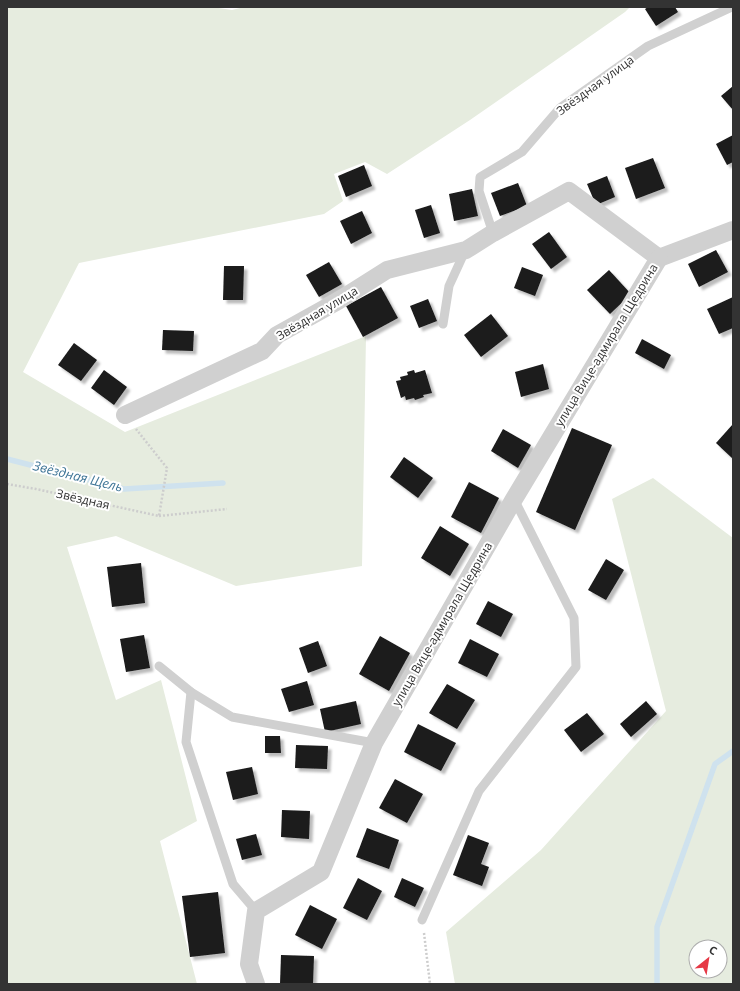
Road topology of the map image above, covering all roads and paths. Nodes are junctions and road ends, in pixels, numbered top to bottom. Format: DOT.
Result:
graph roads {
  1 [pos="732,7"];
  2 [pos="733,230"];
  3 [pos="493,233"];
  4 [pos="466,250"];
  5 [pos="659,258"];
  6 [pos="443,324"];
  7 [pos="125,415"];
  8 [pos="7,484"];
  9 [pos="514,498"];
  10 [pos="227,509"];
  11 [pos="160,516"];
  12 [pos="159,666"];
  13 [pos="191,692"];
  14 [pos="374,743"];
  15 [pos="256,911"];
  16 [pos="422,920"];
  17 [pos="256,984"];
  18 [pos="430,984"];
  1 -- 3 [label="lane, Звёздная улица"];
  2 -- 5 [label="street"];
  3 -- 4 [label="street, Звёздная улица"];
  3 -- 5 [label="street, Звёздная улица"];
  4 -- 6 [label="lane"];
  4 -- 7 [label="street, Звёздная улица"];
  5 -- 9 [label="street, улица Вице-адмирала Щедрина"];
  7 -- 11 [label="path"];
  8 -- 11 [label="path, Звёздная"];
  9 -- 14 [label="street, улица Вице-адмирала Щедрина"];
  9 -- 16 [label="lane"];
  10 -- 11 [label="path, Звёздная"];
  12 -- 13 [label="lane"];
  13 -- 14 [label="lane"];
  13 -- 15 [label="lane"];
  14 -- 15 [label="street, улица Вице-адмирала Щедрина"];
  15 -- 17 [label="street"];
  16 -- 18 [label="path"];
}
